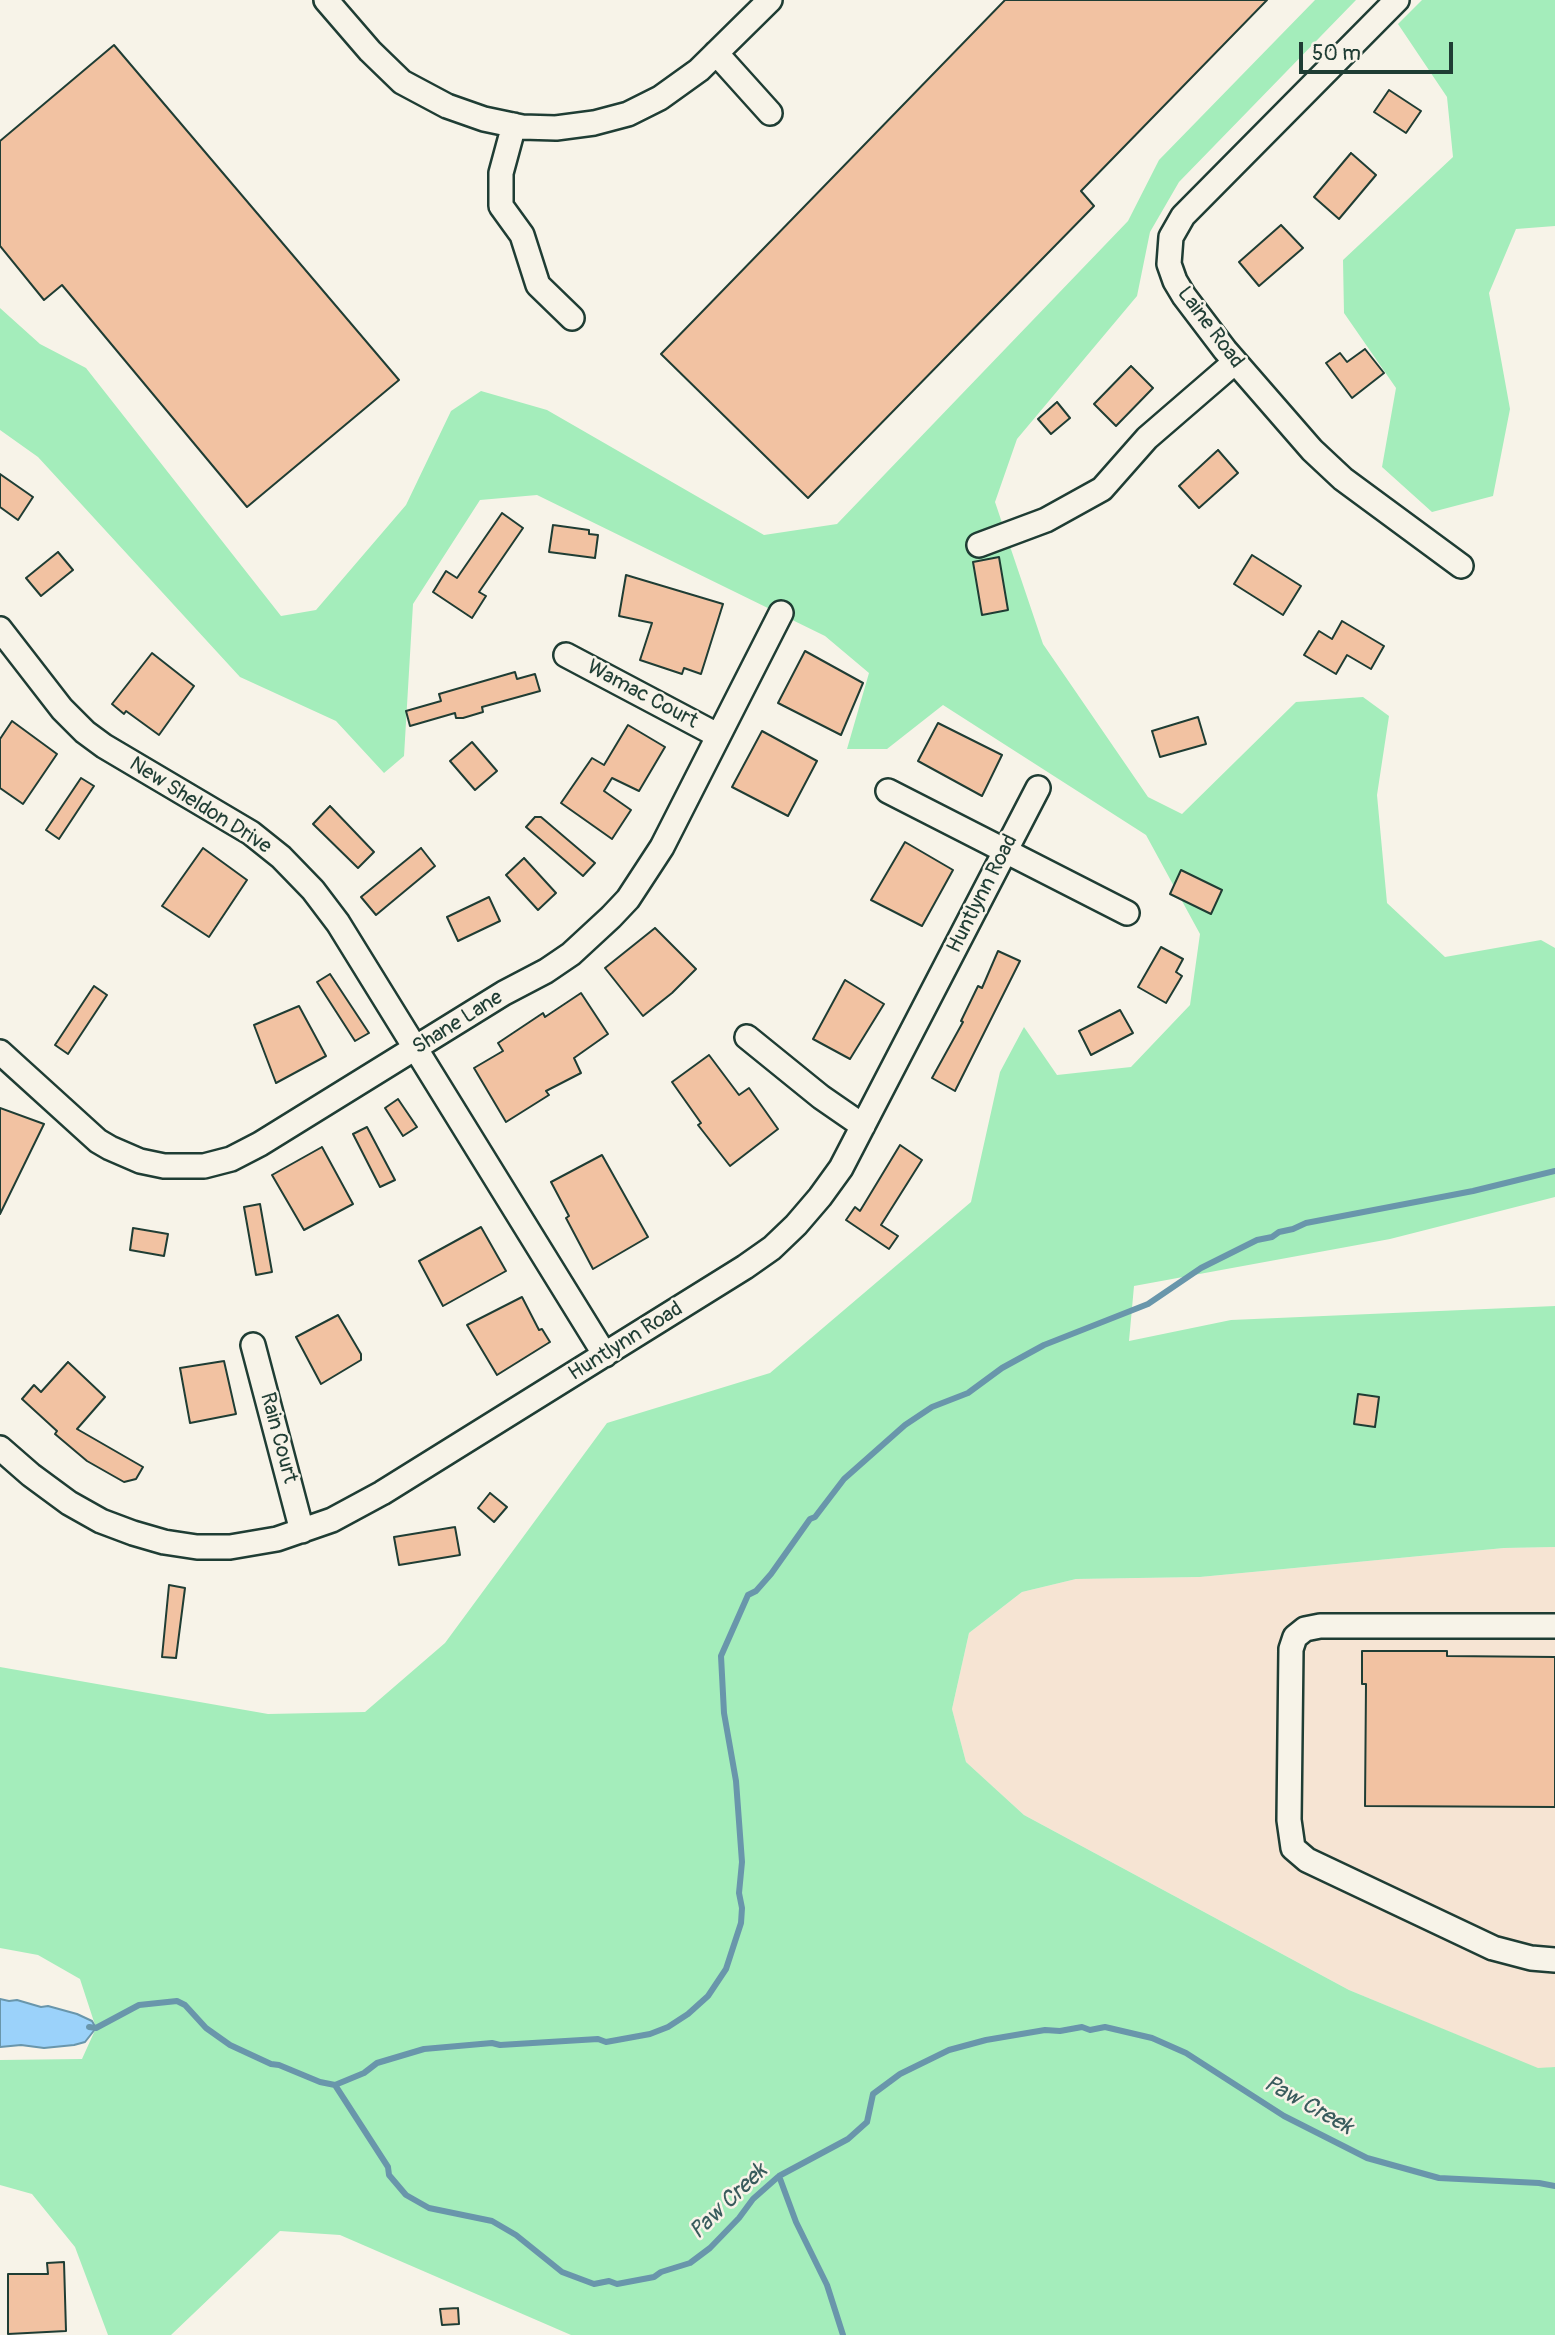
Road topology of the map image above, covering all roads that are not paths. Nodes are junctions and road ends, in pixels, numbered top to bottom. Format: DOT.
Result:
graph roads {
  1 [pos="326,0"];
  2 [pos="770,0"];
  3 [pos="1397,0"];
  4 [pos="716,53"];
  5 [pos="770,113"];
  6 [pos="513,125"];
  7 [pos="572,318"];
  8 [pos="1235,362"];
  9 [pos="979,545"];
  10 [pos="1461,566"];
  11 [pos="781,613"];
  12 [pos="0,629"];
  13 [pos="566,655"];
  14 [pos="717,734"];
  15 [pos="1038,788"];
  16 [pos="888,791"];
  17 [pos="1006,851"];
  18 [pos="1127,913"];
  19 [pos="747,1037"];
  20 [pos="416,1049"];
  21 [pos="0,1052"];
  22 [pos="863,1126"];
  23 [pos="253,1345"];
  24 [pos="605,1356"];
  25 [pos="0,1448"];
  26 [pos="302,1531"];
  27 [pos="1555,1626"];
  28 [pos="1555,1960"];
  1 -- 6 [label="street"];
  2 -- 4 [label="street"];
  3 -- 8 [label="street, Laine Road"];
  4 -- 5 [label="street"];
  4 -- 6 [label="street"];
  6 -- 7 [label="street"];
  8 -- 9 [label="street"];
  8 -- 10 [label="street, Laine Road"];
  11 -- 14 [label="street, Shane Lane"];
  12 -- 20 [label="street, New Sheldon Drive"];
  13 -- 14 [label="street, Wamac Court"];
  14 -- 20 [label="street, Shane Lane"];
  15 -- 17 [label="street, Huntlynn Road"];
  16 -- 17 [label="street"];
  17 -- 18 [label="street"];
  17 -- 22 [label="street, Huntlynn Road"];
  19 -- 22 [label="street"];
  20 -- 21 [label="street, Shane Lane"];
  20 -- 24 [label="street, New Sheldon Drive"];
  22 -- 24 [label="street, Huntlynn Road"];
  23 -- 26 [label="street, Rain Court"];
  24 -- 26 [label="street, Huntlynn Road"];
  25 -- 26 [label="street, Huntlynn Road"];
  27 -- 28 [label="street"];
}
